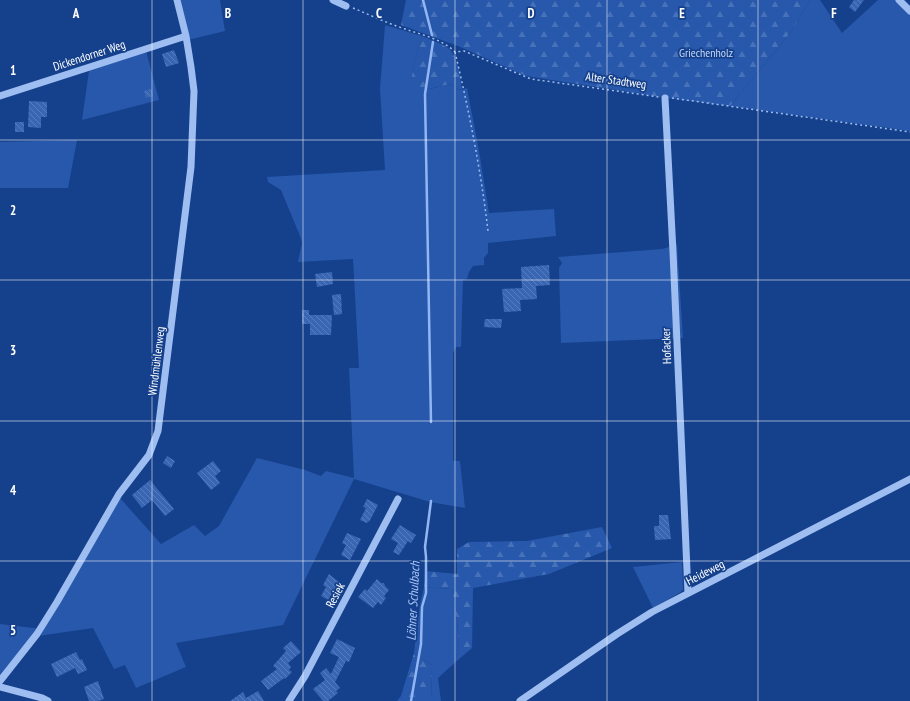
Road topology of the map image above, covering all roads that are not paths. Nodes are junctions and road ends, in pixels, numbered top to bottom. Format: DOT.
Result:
graph roads {
  1 [pos="177,0"];
  2 [pos="333,0"];
  3 [pos="899,0"];
  4 [pos="346,6"];
  5 [pos="910,11"];
  6 [pos="186,36"];
  7 [pos="0,96"];
  8 [pos="665,98"];
  9 [pos="910,479"];
  10 [pos="398,499"];
  11 [pos="688,593"];
  12 [pos="0,681"];
  13 [pos="0,687"];
  14 [pos="48,701"];
  15 [pos="289,701"];
  16 [pos="520,701"];
  1 -- 6 [label="street, Windmühlenweg"];
  2 -- 4 [label="street"];
  3 -- 5 [label="street"];
  6 -- 7 [label="street, Dickendorner Weg"];
  6 -- 12 [label="street, Windmühlenweg"];
  8 -- 11 [label="street, Hofacker"];
  9 -- 11 [label="street, Heideweg"];
  10 -- 15 [label="street, Resiek"];
  11 -- 16 [label="street, Heideweg"];
  13 -- 14 [label="street"];
}
